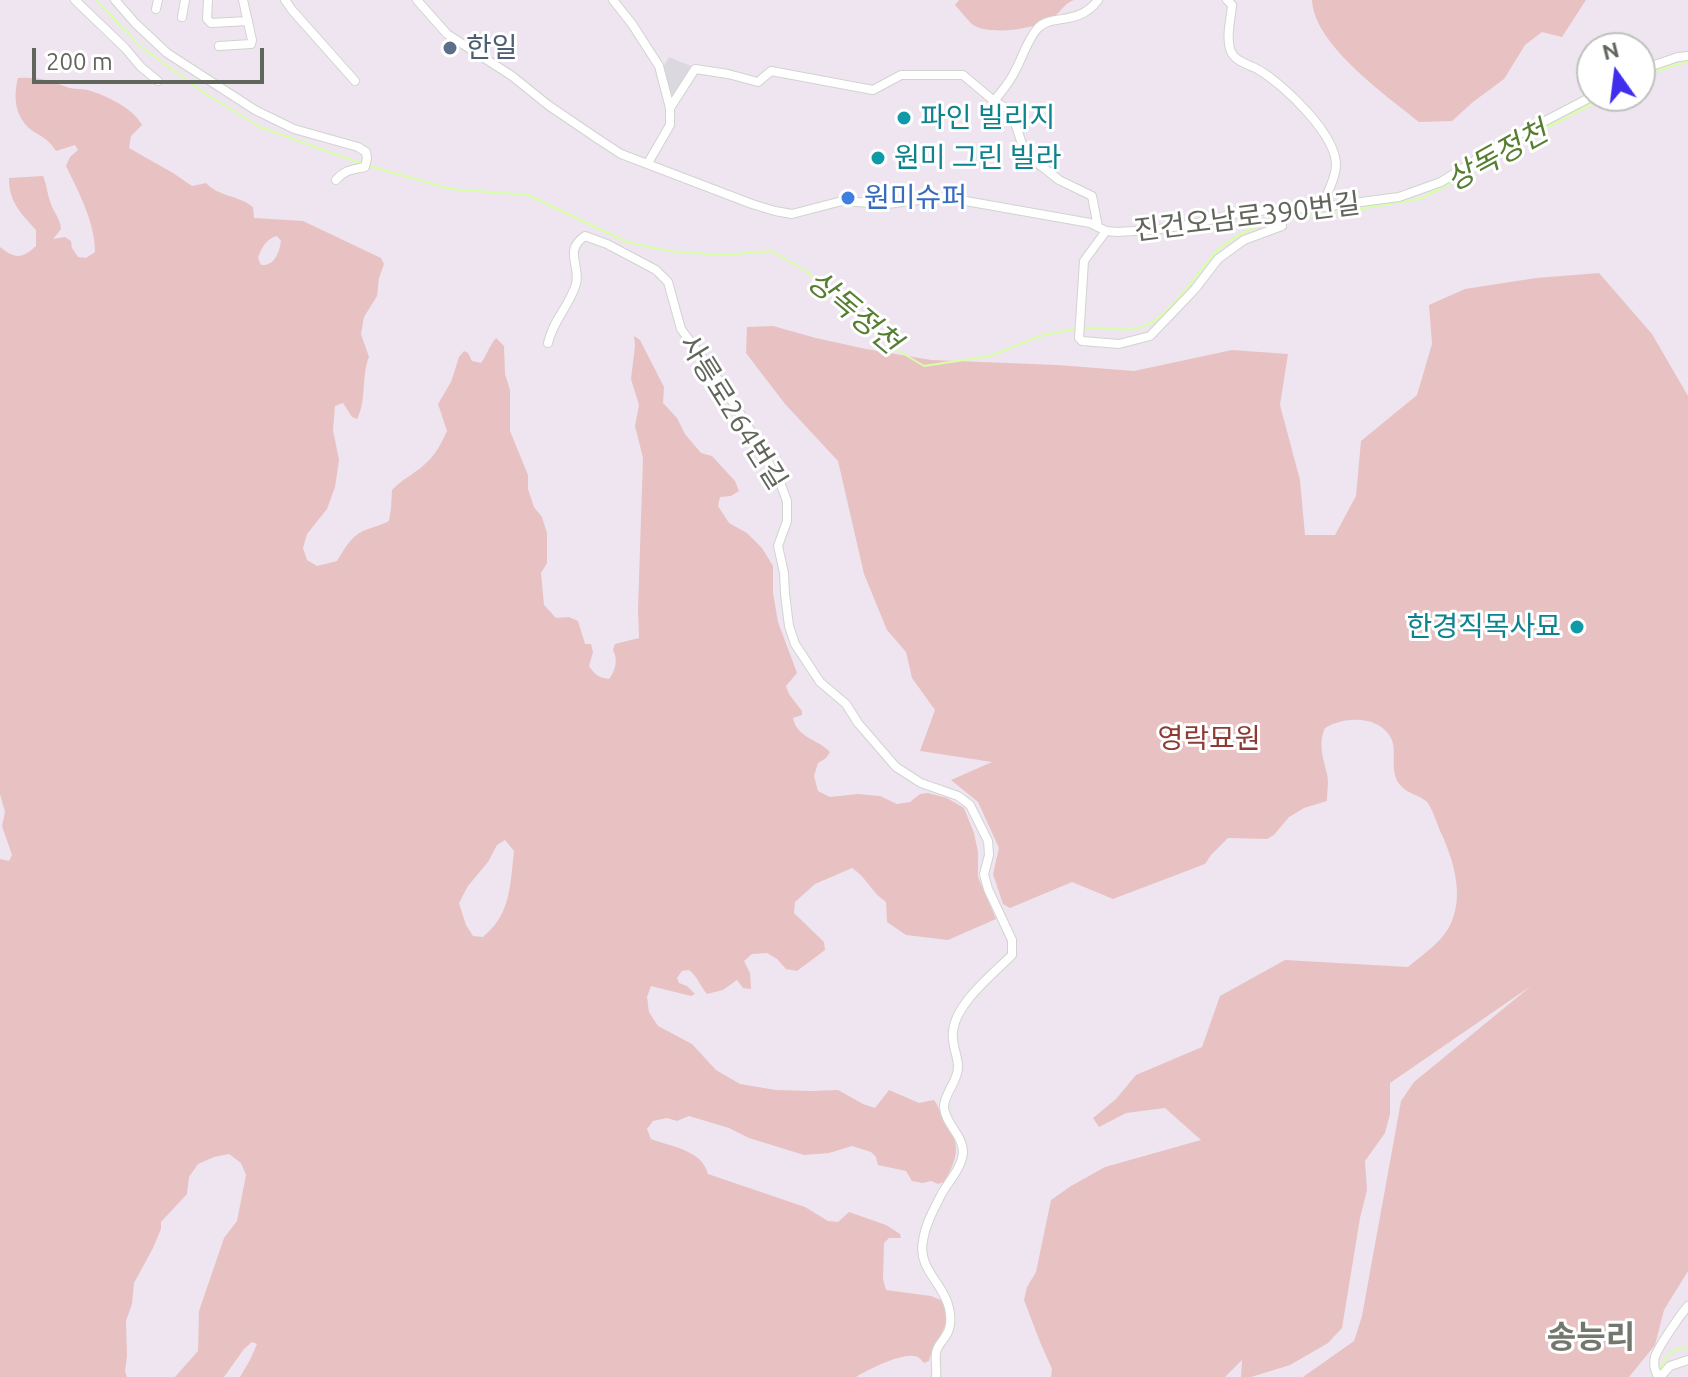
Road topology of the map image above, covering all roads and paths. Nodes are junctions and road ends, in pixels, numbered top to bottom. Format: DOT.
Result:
graph roads {
  1 [pos="75,0"];
  2 [pos="115,0"];
  3 [pos="185,0"];
  4 [pos="208,0"];
  5 [pos="243,0"];
  6 [pos="285,0"];
  7 [pos="417,0"];
  8 [pos="613,0"];
  9 [pos="1098,0"];
  10 [pos="1231,1"];
  11 [pos="182,17"];
  12 [pos="248,21"];
  13 [pos="219,46"];
  14 [pos="1688,56"];
  15 [pos="1656,65"];
  16 [pos="158,81"];
  17 [pos="355,81"];
  18 [pos="994,101"];
  19 [pos="1576,105"];
  20 [pos="670,108"];
  21 [pos="648,163"];
  22 [pos="336,180"];
  23 [pos="1323,207"];
  24 [pos="1278,212"];
  25 [pos="1102,229"];
  26 [pos="548,343"];
  27 [pos="1688,1306"];
  28 [pos="1688,1360"];
  29 [pos="936,1377"];
  30 [pos="1659,1377"];
  1 -- 16 [label="street"];
  2 -- 22 [label="street"];
  3 -- 11 [label="street"];
  4 -- 12 [label="street"];
  5 -- 12 [label="street"];
  6 -- 17 [label="street"];
  7 -- 21 [label="street, 진건오남로390번길"];
  8 -- 20 [label="street"];
  9 -- 18 [label="street"];
  10 -- 23 [label="street"];
  12 -- 13 [label="street"];
  14 -- 15 [label="street"];
  18 -- 20 [label="street"];
  18 -- 25 [label="street"];
  19 -- 23 [label="street, 진건오남로390번길"];
  20 -- 21 [label="street"];
  21 -- 25 [label="street, 진건오남로390번길"];
  23 -- 24 [label="street, 진건오남로390번길"];
  24 -- 25 [label="street, 진건오남로390번길"];
  24 -- 25 [label="street"];
  26 -- 29 [label="street, 사릉로264번길"];
  27 -- 30 [label="street"];
  28 -- 30 [label="street"];
}
